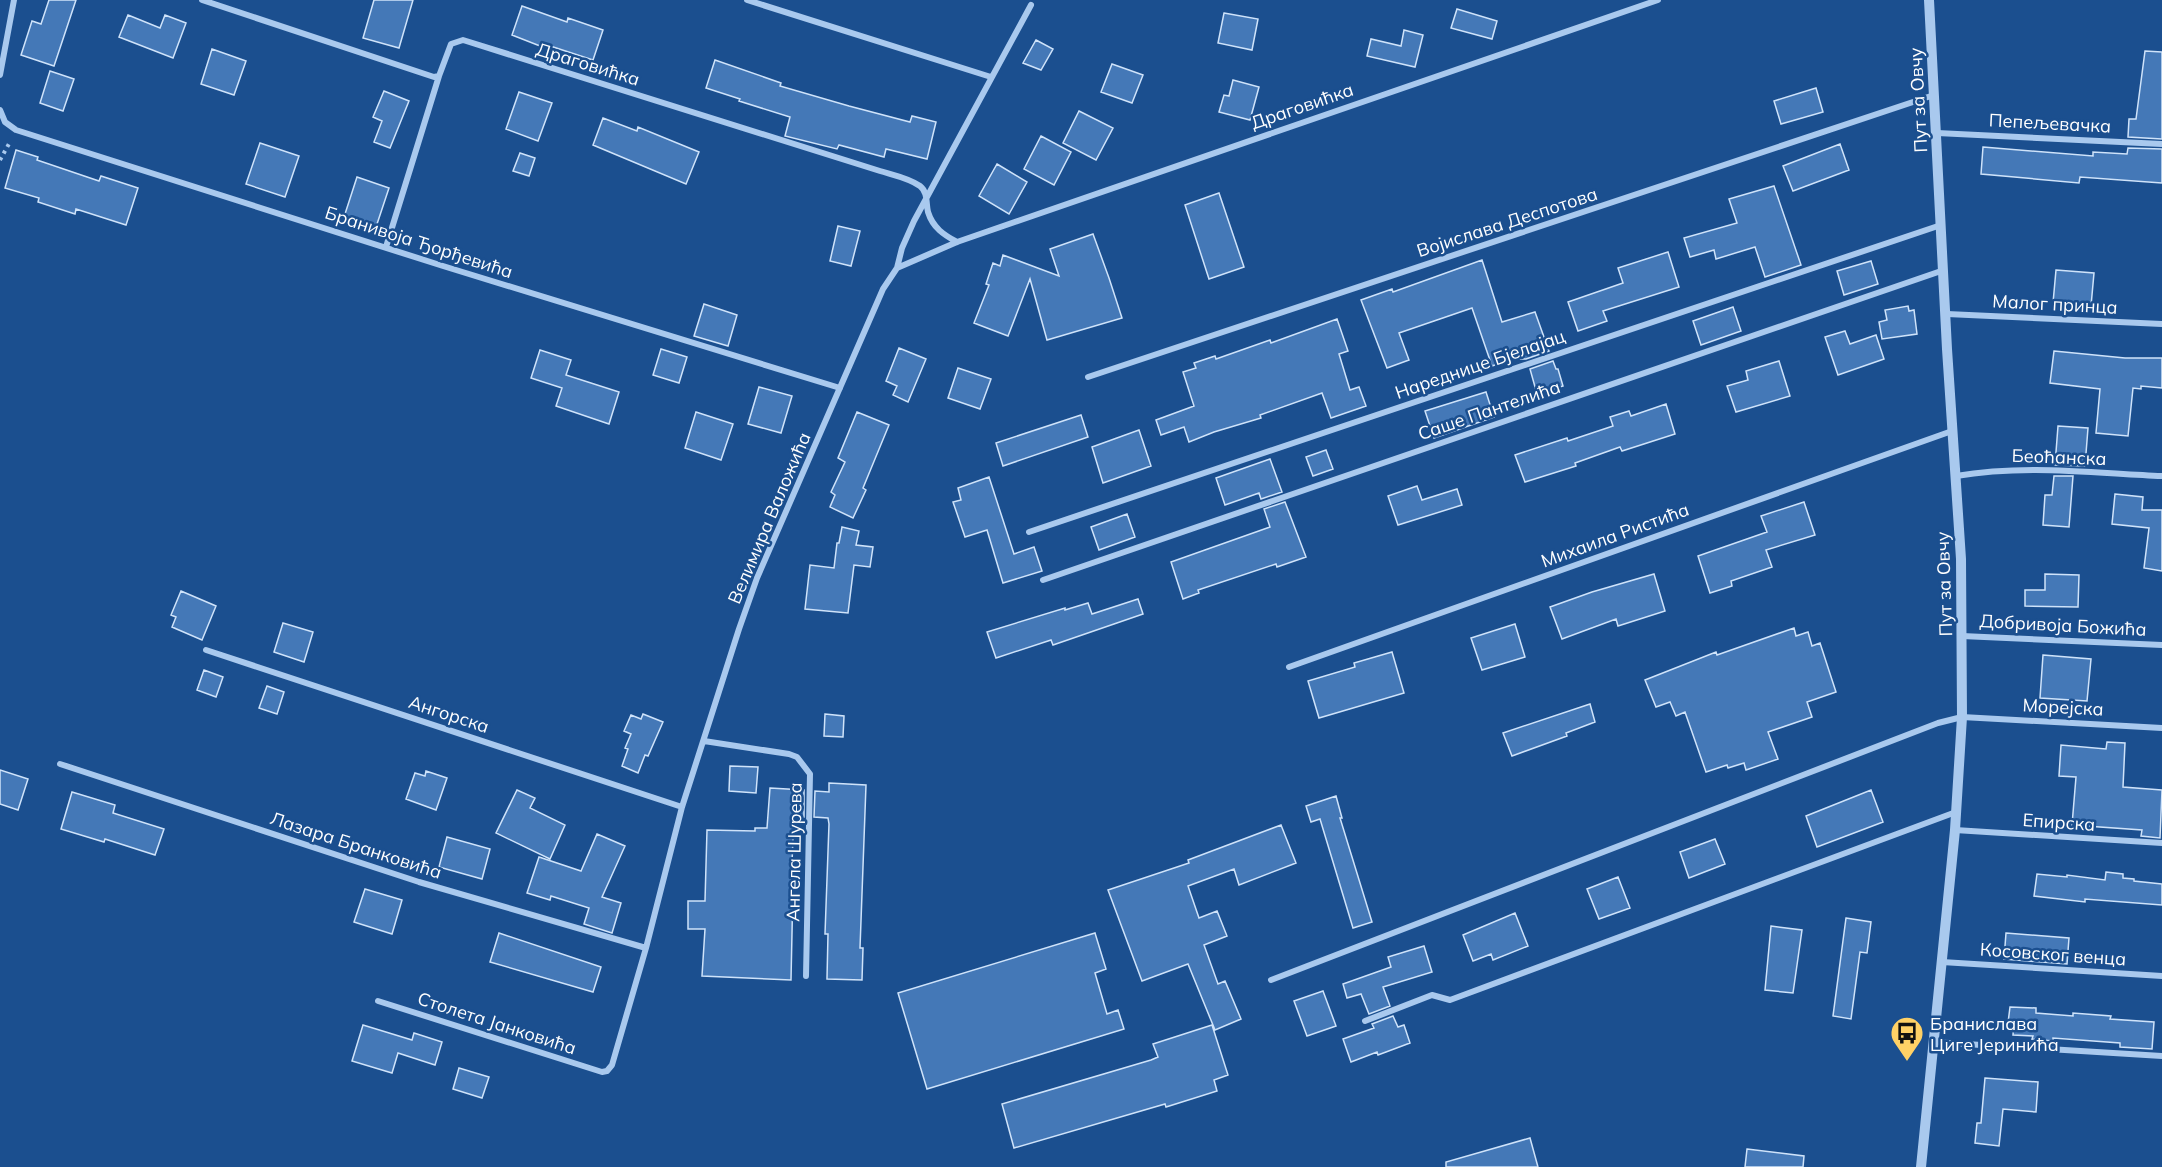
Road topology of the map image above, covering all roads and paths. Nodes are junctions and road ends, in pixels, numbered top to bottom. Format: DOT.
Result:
graph roads {
  1 [pos="14,0"];
  2 [pos="202,0"];
  3 [pos="747,0"];
  4 [pos="1658,0"];
  5 [pos="1929,0"];
  6 [pos="1031,5"];
  7 [pos="0,75"];
  8 [pos="439,76"];
  9 [pos="991,77"];
  10 [pos="1935,95"];
  11 [pos="0,110"];
  12 [pos="16,130"];
  13 [pos="1937,133"];
  14 [pos="2162,144"];
  15 [pos="0,160"];
  16 [pos="926,200"];
  17 [pos="1941,225"];
  18 [pos="957,242"];
  19 [pos="386,247"];
  20 [pos="897,268"];
  21 [pos="1944,270"];
  22 [pos="1947,315"];
  23 [pos="2162,324"];
  24 [pos="1088,377"];
  25 [pos="840,388"];
  26 [pos="1952,431"];
  27 [pos="1956,476"];
  28 [pos="2162,476"];
  29 [pos="1029,532"];
  30 [pos="1043,580"];
  31 [pos="1962,636"];
  32 [pos="2162,645"];
  33 [pos="206,650"];
  34 [pos="1289,667"];
  35 [pos="1962,717"];
  36 [pos="2162,728"];
  37 [pos="704,741"];
  38 [pos="60,764"];
  39 [pos="682,807"];
  40 [pos="1956,812"];
  41 [pos="1955,830"];
  42 [pos="2162,843"];
  43 [pos="646,948"];
  44 [pos="1942,962"];
  45 [pos="806,976"];
  46 [pos="2162,976"];
  47 [pos="1271,980"];
  48 [pos="378,1001"];
  49 [pos="1365,1021"];
  50 [pos="1933,1042"];
  51 [pos="2162,1056"];
  52 [pos="607,1071"];
  53 [pos="1921,1167"];
  1 -- 7 [label="street"];
  2 -- 8 [label="street"];
  3 -- 9 [label="street"];
  4 -- 18 [label="street, Драговићка"];
  5 -- 10 [label="street, Пут за Овчу"];
  6 -- 9 [label="street, Велимира Валожића"];
  8 -- 16 [label="street, Драговићка"];
  8 -- 19 [label="street"];
  9 -- 16 [label="street, Велимира Валожића"];
  10 -- 13 [label="street, Пут за Овчу"];
  10 -- 24 [label="street, Војислава Деспотова"];
  11 -- 12 [label="street"];
  12 -- 15 [label="path"];
  12 -- 19 [label="street, Бранивоја Ђорђевића"];
  13 -- 14 [label="street, Пепељевачка"];
  13 -- 17 [label="street, Пут за Овчу"];
  16 -- 18 [label="street, Драговићка"];
  16 -- 20 [label="street, Велимира Валожића"];
  17 -- 21 [label="street, Пут за Овчу"];
  17 -- 29 [label="street, Нареднице Бјелајац"];
  18 -- 20 [label="street, Драговићка"];
  19 -- 25 [label="street, Бранивоја Ђорђевића"];
  20 -- 25 [label="street, Велимира Валожића"];
  21 -- 22 [label="street, Пут за Овчу"];
  21 -- 30 [label="street, Саше Пантелића"];
  22 -- 23 [label="street, Малог принца"];
  22 -- 26 [label="street, Пут за Овчу"];
  25 -- 37 [label="street, Велимира Валожића"];
  26 -- 27 [label="street, Пут за Овчу"];
  26 -- 34 [label="street, Михаила Ристића"];
  27 -- 28 [label="street, Беоћанска"];
  27 -- 31 [label="street, Пут за Овчу"];
  31 -- 32 [label="street, Добривоја Божића"];
  31 -- 35 [label="street, Пут за Овчу"];
  33 -- 39 [label="street, Ангорска"];
  35 -- 36 [label="street, Морејска"];
  35 -- 40 [label="street, Пут за Овчу"];
  35 -- 47 [label="street, Морејска"];
  37 -- 39 [label="street, Велимира Валожића"];
  37 -- 45 [label="street, Ангела Шурева"];
  38 -- 43 [label="street, Лазара Бранковића"];
  39 -- 43 [label="street, Велимира Валожића"];
  40 -- 41 [label="street, Пут за Овчу"];
  40 -- 49 [label="street"];
  41 -- 42 [label="street, Епирска"];
  41 -- 44 [label="street, Пут за Овчу"];
  43 -- 52 [label="street, Велимира Валожића"];
  44 -- 46 [label="street, Косовског венца"];
  44 -- 50 [label="street, Пут за Овчу"];
  48 -- 52 [label="street, Столета Јанковића"];
  50 -- 51 [label="street"];
  50 -- 53 [label="street, Пут за Овчу"];
}
